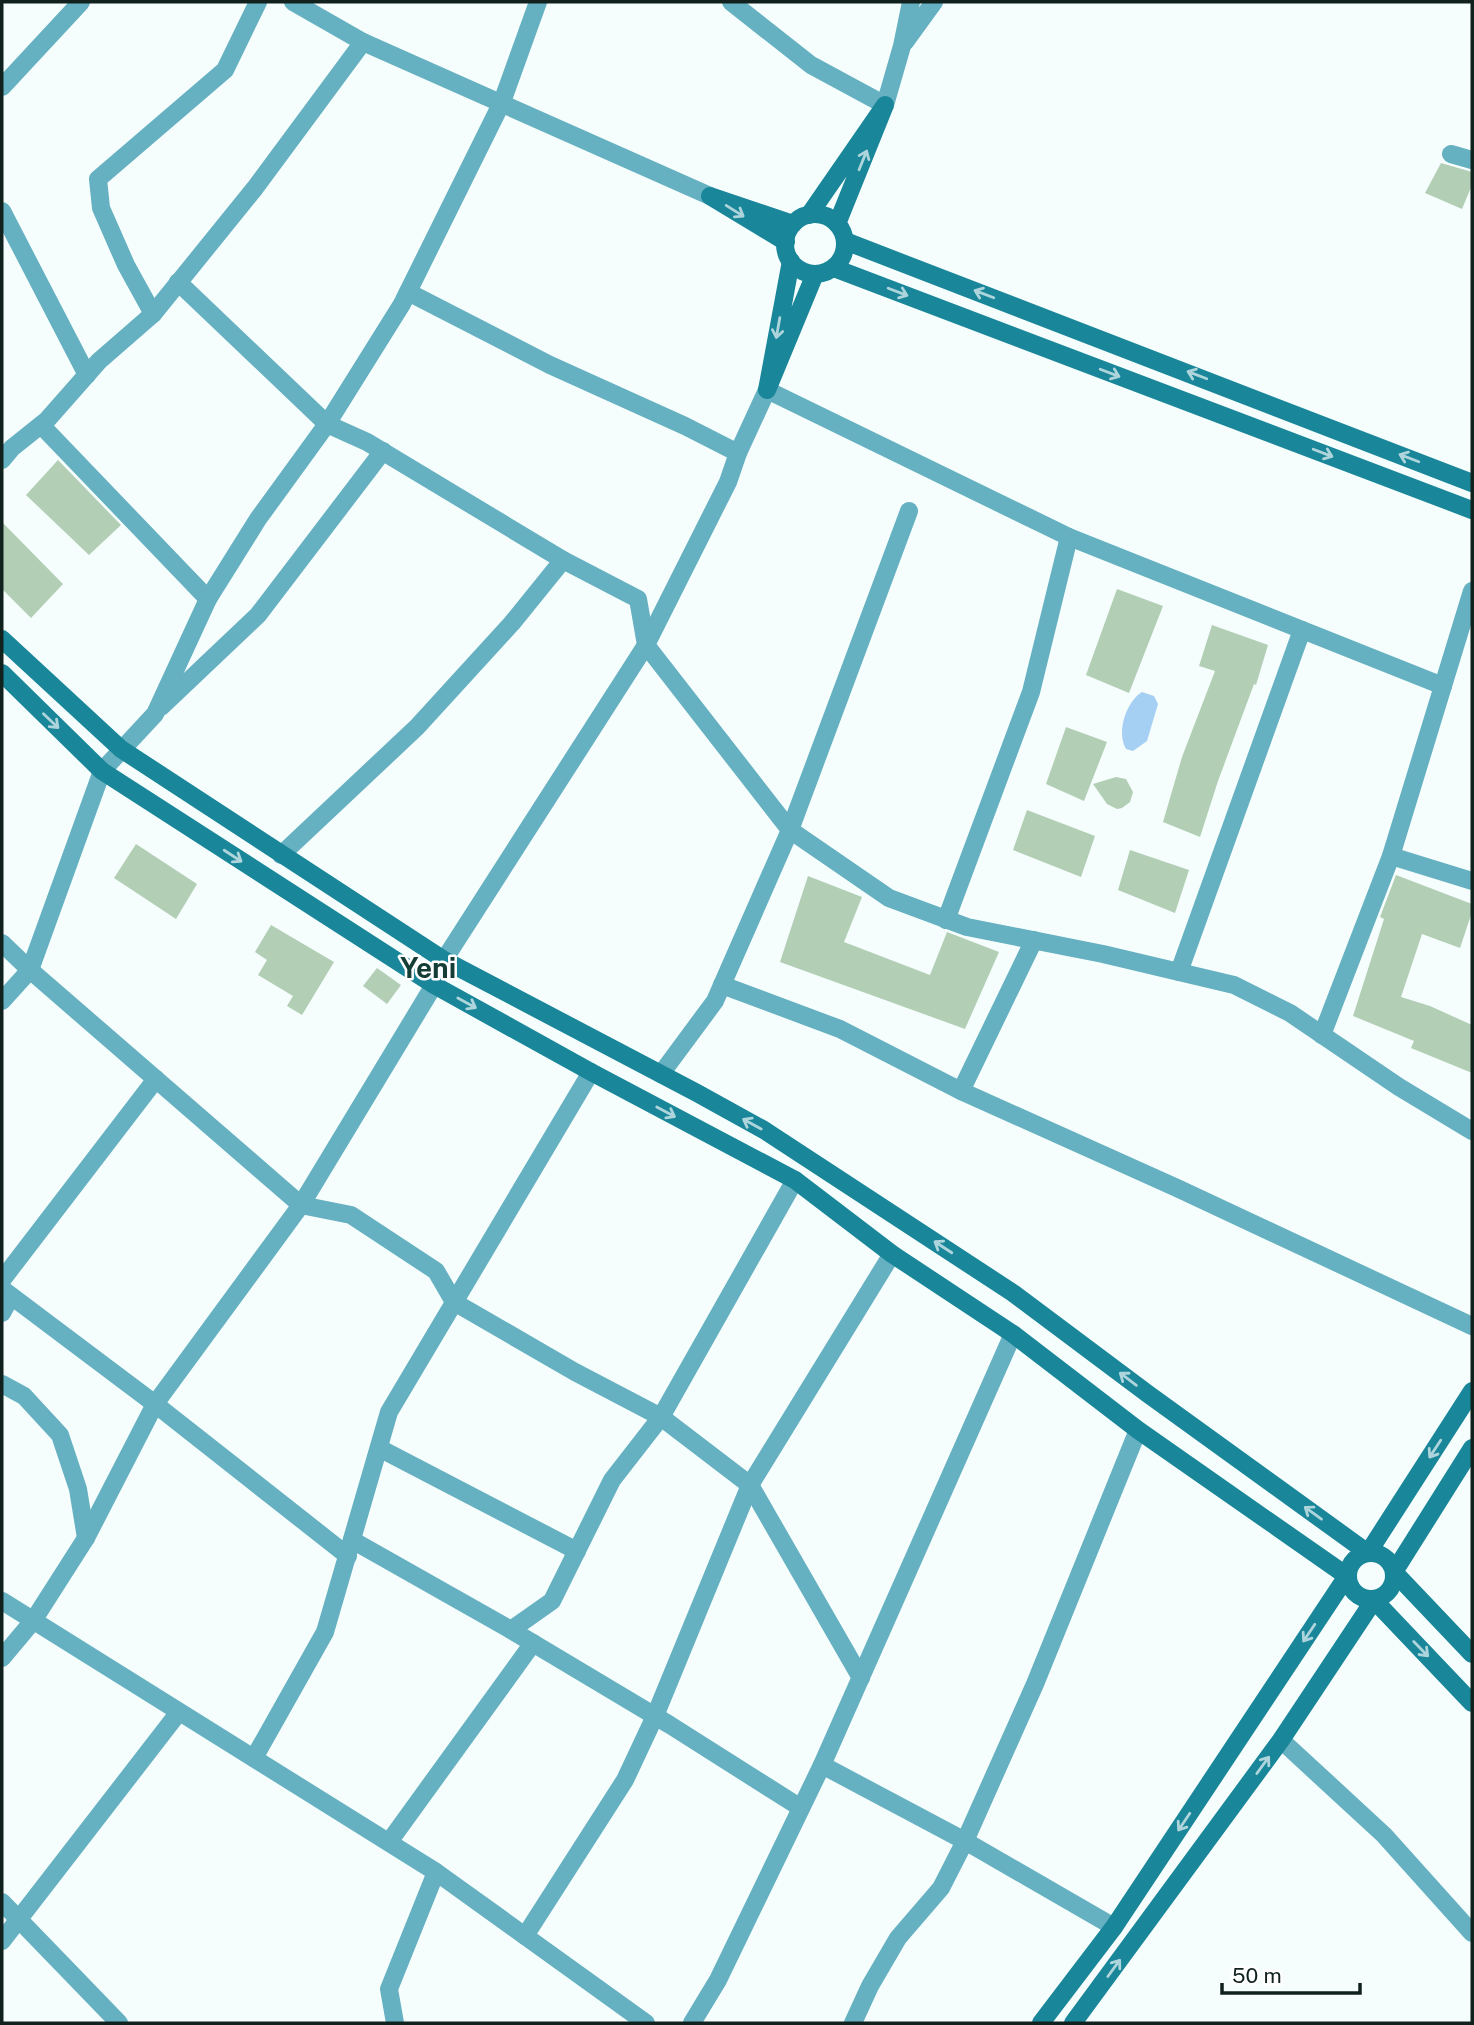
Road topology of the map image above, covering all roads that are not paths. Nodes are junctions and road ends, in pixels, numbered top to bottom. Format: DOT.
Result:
graph roads {
  1 [pos="80,2"];
  2 [pos="258,2"];
  3 [pos="293,2"];
  4 [pos="538,2"];
  5 [pos="731,2"];
  6 [pos="911,2"];
  7 [pos="934,2"];
  8 [pos="363,42"];
  9 [pos="902,46"];
  10 [pos="2,87"];
  11 [pos="502,102"];
  12 [pos="886,105"];
  13 [pos="1451,154"];
  14 [pos="1472,160"];
  15 [pos="710,196"];
  16 [pos="2,211"];
  17 [pos="809,215"];
  18 [pos="793,224"];
  19 [pos="837,224"];
  20 [pos="845,241"];
  21 [pos="786,242"];
  22 [pos="791,261"];
  23 [pos="834,268"];
  24 [pos="816,274"];
  25 [pos="178,282"];
  26 [pos="408,292"];
  27 [pos="153,314"];
  28 [pos="87,375"];
  29 [pos="767,390"];
  30 [pos="327,424"];
  31 [pos="41,425"];
  32 [pos="5,448"];
  33 [pos="383,451"];
  34 [pos="738,453"];
  35 [pos="1472,483"];
  36 [pos="1472,510"];
  37 [pos="909,511"];
  38 [pos="1069,537"];
  39 [pos="563,560"];
  40 [pos="1472,590"];
  41 [pos="208,599"];
  42 [pos="1302,630"];
  43 [pos="2,639"];
  44 [pos="646,645"];
  45 [pos="2,673"];
  46 [pos="1443,686"];
  47 [pos="155,714"];
  48 [pos="121,749"];
  49 [pos="102,771"];
  50 [pos="790,830"];
  51 [pos="281,855"];
  52 [pos="1391,856"];
  53 [pos="1472,881"];
  54 [pos="946,920"];
  55 [pos="1034,940"];
  56 [pos="2,943"];
  57 [pos="444,960"];
  58 [pos="30,970"];
  59 [pos="1179,972"];
  60 [pos="434,985"];
  61 [pos="722,985"];
  62 [pos="2,1001"];
  63 [pos="1322,1035"];
  64 [pos="591,1072"];
  65 [pos="661,1074"];
  66 [pos="156,1079"];
  67 [pos="961,1091"];
  68 [pos="1472,1131"];
  69 [pos="795,1181"];
  70 [pos="301,1205"];
  71 [pos="892,1254"];
  72 [pos="2,1280"];
  73 [pos="7,1292"];
  74 [pos="454,1302"];
  75 [pos="2,1314"];
  76 [pos="1472,1326"];
  77 [pos="1013,1334"];
  78 [pos="2,1384"];
  79 [pos="1472,1391"];
  80 [pos="156,1404"];
  81 [pos="661,1417"];
  82 [pos="1138,1430"];
  83 [pos="379,1448"];
  84 [pos="1472,1448"];
  85 [pos="750,1485"];
  86 [pos="86,1538"];
  87 [pos="350,1548"];
  88 [pos="577,1551"];
  89 [pos="1368,1553"];
  90 [pos="1394,1572"];
  91 [pos="1347,1576"];
  92 [pos="1374,1600"];
  93 [pos="2,1601"];
  94 [pos="33,1621"];
  95 [pos="511,1630"];
  96 [pos="533,1643"];
  97 [pos="1470,1648"];
  98 [pos="2,1658"];
  99 [pos="861,1678"];
  100 [pos="1472,1703"];
  101 [pos="179,1712"];
  102 [pos="655,1716"];
  103 [pos="1281,1740"];
  104 [pos="254,1758"];
  105 [pos="822,1765"];
  106 [pos="801,1808"];
  107 [pos="965,1841"];
  108 [pos="389,1842"];
  109 [pos="436,1872"];
  110 [pos="2,1902"];
  111 [pos="19,1918"];
  112 [pos="1114,1927"];
  113 [pos="1472,1933"];
  114 [pos="525,1936"];
  115 [pos="2,1941"];
  116 [pos="119,2023"];
  117 [pos="395,2023"];
  118 [pos="646,2023"];
  119 [pos="692,2023"];
  120 [pos="853,2023"];
  121 [pos="1041,2023"];
  122 [pos="1073,2023"];
  1 -- 10 [label="street"];
  2 -- 27 [label="street"];
  3 -- 8 [label="street"];
  4 -- 11 [label="street"];
  5 -- 12 [label="street"];
  6 -- 9 [label="street"];
  7 -- 9 [label="street"];
  8 -- 11 [label="street"];
  8 -- 25 [label="street"];
  9 -- 12 [label="street"];
  11 -- 15 [label="street"];
  11 -- 26 [label="street"];
  12 -- 17 [label="main road"];
  19 -- 12 [label="main road, one-way"];
  13 -- 14 [label="street"];
  15 -- 18 [label="main road"];
  15 -- 21 [label="main road, one-way"];
  16 -- 28 [label="street"];
  17 -- 18 [label="main road"];
  17 -- 19 [label="main road"];
  18 -- 21 [label="main road"];
  19 -- 20 [label="main road"];
  20 -- 23 [label="main road"];
  35 -- 20 [label="main road, one-way"];
  21 -- 22 [label="main road"];
  22 -- 24 [label="main road"];
  22 -- 29 [label="main road, one-way"];
  23 -- 24 [label="main road"];
  23 -- 36 [label="main road, one-way"];
  24 -- 29 [label="main road"];
  25 -- 27 [label="street"];
  25 -- 30 [label="street"];
  26 -- 30 [label="street"];
  26 -- 34 [label="street"];
  27 -- 28 [label="street"];
  28 -- 31 [label="street"];
  29 -- 34 [label="street"];
  29 -- 38 [label="street"];
  30 -- 33 [label="street"];
  30 -- 41 [label="street"];
  31 -- 32 [label="street"];
  31 -- 41 [label="street"];
  33 -- 39 [label="street"];
  33 -- 47 [label="street"];
  34 -- 44 [label="street"];
  37 -- 50 [label="street"];
  38 -- 42 [label="street"];
  38 -- 54 [label="street"];
  39 -- 44 [label="street"];
  39 -- 51 [label="street"];
  40 -- 46 [label="street"];
  41 -- 47 [label="street"];
  42 -- 46 [label="street"];
  42 -- 59 [label="street"];
  43 -- 48 [label="main road"];
  44 -- 50 [label="street"];
  44 -- 57 [label="street"];
  45 -- 49 [label="main road, one-way"];
  46 -- 52 [label="street"];
  47 -- 48 [label="street"];
  48 -- 49 [label="street"];
  48 -- 51 [label="main road"];
  49 -- 58 [label="street"];
  49 -- 60 [label="main road, one-way"];
  50 -- 54 [label="street"];
  50 -- 61 [label="street"];
  51 -- 57 [label="main road"];
  52 -- 53 [label="street"];
  52 -- 63 [label="street"];
  54 -- 55 [label="street"];
  55 -- 59 [label="street"];
  55 -- 67 [label="street"];
  56 -- 58 [label="street"];
  57 -- 60 [label="street"];
  57 -- 65 [label="main road"];
  58 -- 62 [label="street"];
  58 -- 66 [label="street"];
  59 -- 63 [label="street"];
  60 -- 64 [label="main road, one-way"];
  60 -- 70 [label="street"];
  61 -- 65 [label="street"];
  61 -- 67 [label="street"];
  63 -- 68 [label="street"];
  64 -- 69 [label="main road, one-way"];
  64 -- 74 [label="street"];
  89 -- 65 [label="main road, one-way"];
  66 -- 70 [label="street"];
  66 -- 72 [label="street"];
  67 -- 76 [label="street"];
  69 -- 71 [label="main road"];
  69 -- 81 [label="street"];
  70 -- 74 [label="street"];
  70 -- 80 [label="street"];
  71 -- 77 [label="main road"];
  71 -- 85 [label="street"];
  73 -- 75 [label="street"];
  73 -- 80 [label="street"];
  74 -- 81 [label="street"];
  74 -- 83 [label="street"];
  77 -- 82 [label="main road"];
  77 -- 99 [label="street"];
  78 -- 86 [label="street"];
  79 -- 89 [label="main road, one-way"];
  80 -- 86 [label="street"];
  80 -- 87 [label="street"];
  81 -- 85 [label="street"];
  81 -- 88 [label="street"];
  82 -- 91 [label="main road"];
  82 -- 107 [label="street"];
  83 -- 87 [label="street"];
  83 -- 88 [label="street"];
  84 -- 90 [label="main road"];
  85 -- 99 [label="street"];
  85 -- 102 [label="street"];
  86 -- 94 [label="street"];
  87 -- 95 [label="street"];
  87 -- 104 [label="street"];
  88 -- 95 [label="street"];
  89 -- 90 [label="main road"];
  89 -- 91 [label="main road"];
  90 -- 92 [label="main road"];
  90 -- 97 [label="main road"];
  91 -- 92 [label="main road"];
  91 -- 112 [label="main road, one-way"];
  92 -- 100 [label="main road, one-way"];
  92 -- 103 [label="main road"];
  93 -- 94 [label="street"];
  94 -- 98 [label="street"];
  94 -- 101 [label="street"];
  95 -- 96 [label="street"];
  96 -- 102 [label="street"];
  96 -- 108 [label="street"];
  99 -- 105 [label="street"];
  101 -- 104 [label="street"];
  101 -- 111 [label="street"];
  102 -- 106 [label="street"];
  102 -- 114 [label="street"];
  103 -- 113 [label="street"];
  122 -- 103 [label="main road, one-way"];
  104 -- 108 [label="street"];
  105 -- 106 [label="street"];
  105 -- 107 [label="street"];
  106 -- 119 [label="street"];
  107 -- 112 [label="street"];
  107 -- 120 [label="street"];
  108 -- 109 [label="street"];
  109 -- 114 [label="street"];
  109 -- 117 [label="street"];
  110 -- 111 [label="street"];
  111 -- 115 [label="street"];
  111 -- 116 [label="street"];
  112 -- 121 [label="main road"];
  114 -- 118 [label="street"];
}
